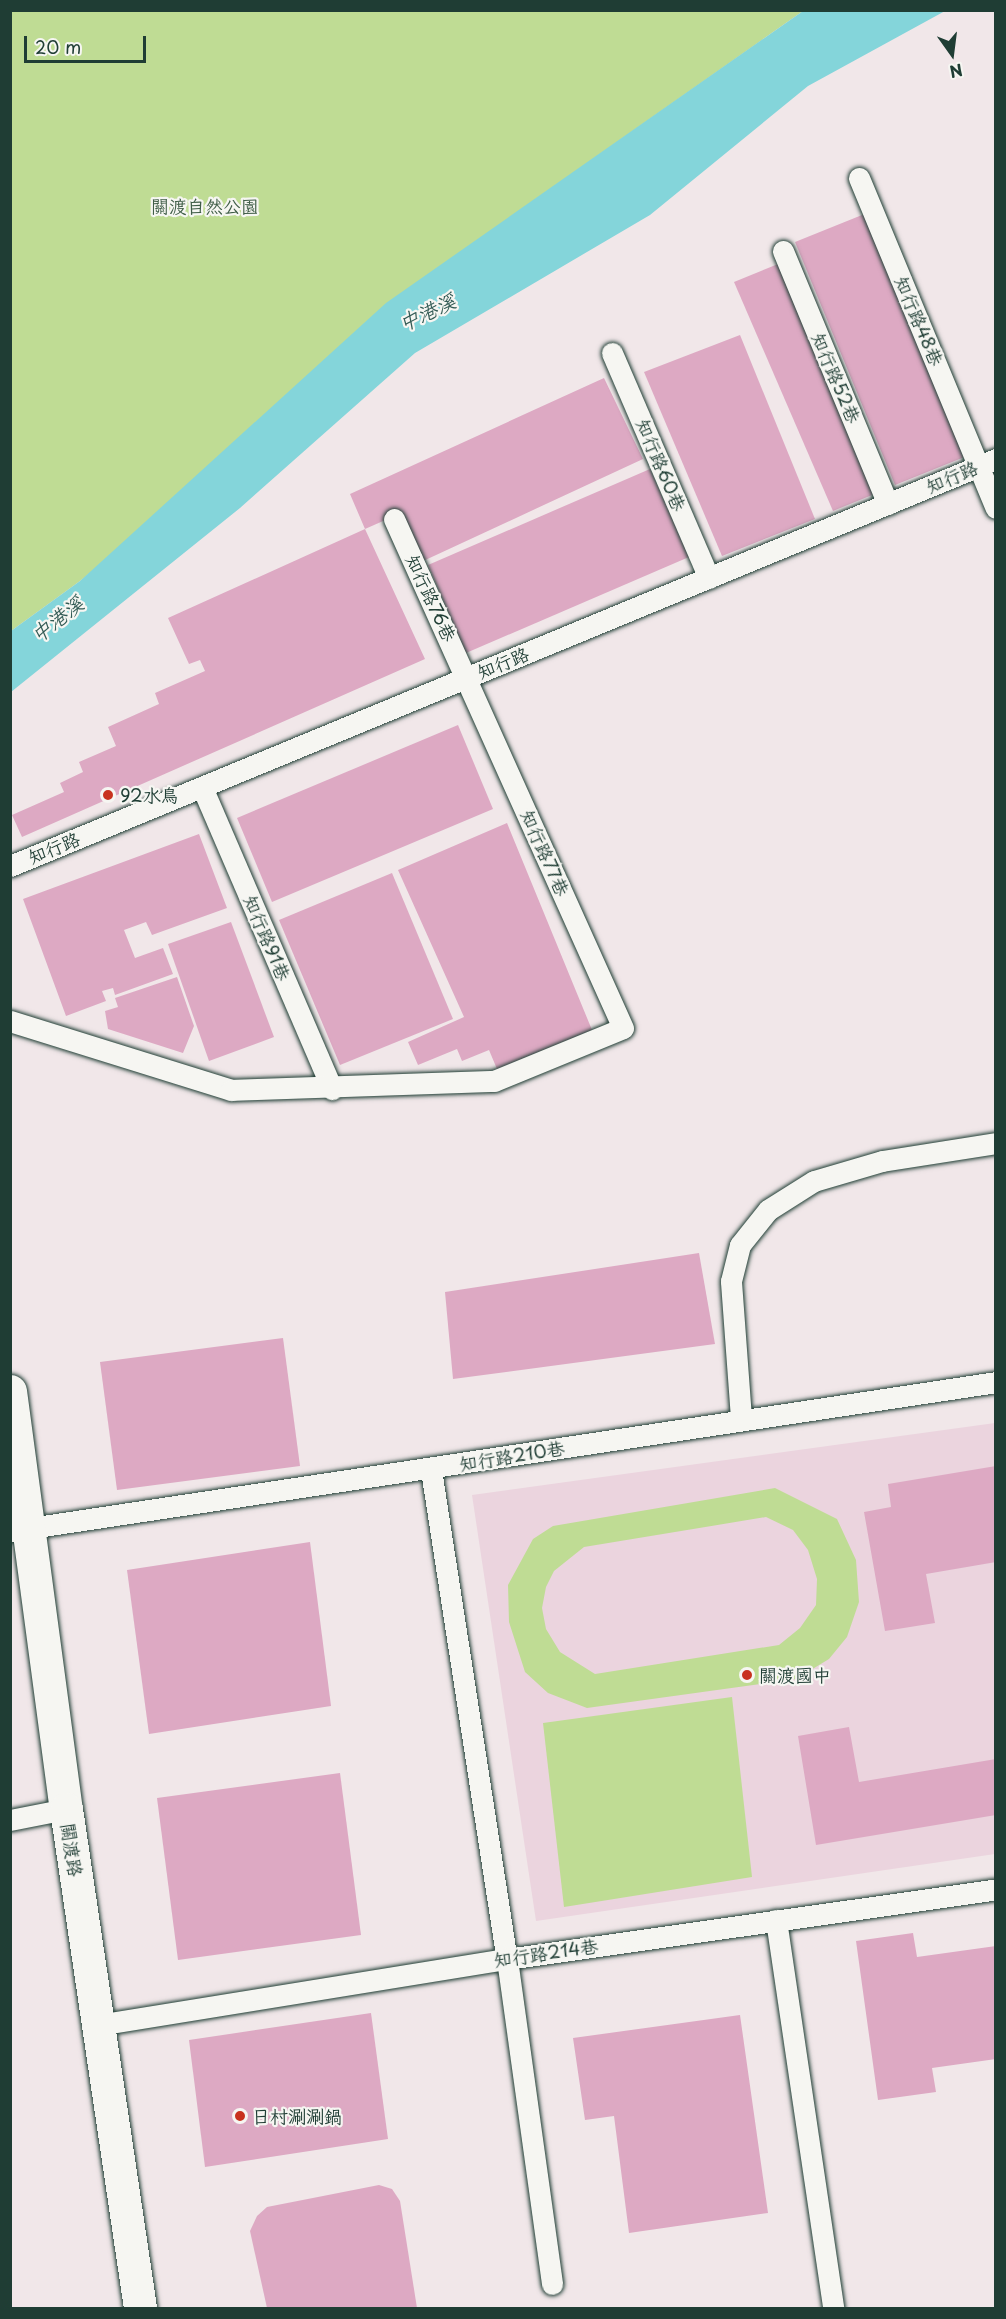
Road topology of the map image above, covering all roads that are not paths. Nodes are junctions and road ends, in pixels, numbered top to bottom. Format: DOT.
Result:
graph roads {
  1 [pos="858,178"];
  2 [pos="783,251"];
  3 [pos="612,353"];
  4 [pos="987,462"];
  5 [pos="888,504"];
  6 [pos="996,507"];
  7 [pos="394,519"];
  8 [pos="709,578"];
  9 [pos="468,678"];
  10 [pos="202,787"];
  11 [pos="10,866"];
  12 [pos="10,1021"];
  13 [pos="332,1089"];
  14 [pos="996,1143"];
  15 [pos="996,1382"];
  16 [pos="10,1391"];
  17 [pos="741,1418"];
  18 [pos="431,1470"];
  19 [pos="19,1530"];
  20 [pos="66,1809"];
  21 [pos="10,1820"];
  22 [pos="996,1889"];
  23 [pos="776,1920"];
  24 [pos="507,1959"];
  25 [pos="98,2025"];
  26 [pos="552,2284"];
  27 [pos="140,2308"];
  28 [pos="834,2308"];
  1 -- 4 [label="lane, 知行路48巷"];
  2 -- 5 [label="lane, 知行路52巷"];
  3 -- 8 [label="lane, 知行路60巷"];
  4 -- 5 [label="lane, 知行路"];
  4 -- 6 [label="lane, 知行路48巷"];
  5 -- 8 [label="lane, 知行路"];
  7 -- 9 [label="lane, 知行路76巷"];
  8 -- 9 [label="lane, 知行路"];
  9 -- 10 [label="lane, 知行路"];
  9 -- 13 [label="lane, 知行路77巷"];
  10 -- 11 [label="lane, 知行路"];
  10 -- 13 [label="lane, 知行路91巷"];
  12 -- 13 [label="lane"];
  14 -- 17 [label="lane"];
  15 -- 17 [label="lane, 知行路210巷"];
  16 -- 19 [label="street, 關渡路"];
  17 -- 18 [label="lane, 知行路210巷"];
  18 -- 19 [label="lane, 知行路210巷"];
  18 -- 24 [label="lane"];
  19 -- 20 [label="street, 關渡路"];
  20 -- 21 [label="lane"];
  20 -- 25 [label="street, 關渡路"];
  22 -- 23 [label="lane, 知行路214巷"];
  23 -- 24 [label="lane, 知行路214巷"];
  23 -- 28 [label="lane"];
  24 -- 25 [label="lane, 知行路214巷"];
  24 -- 26 [label="lane"];
  25 -- 27 [label="street, 關渡路"];
}
